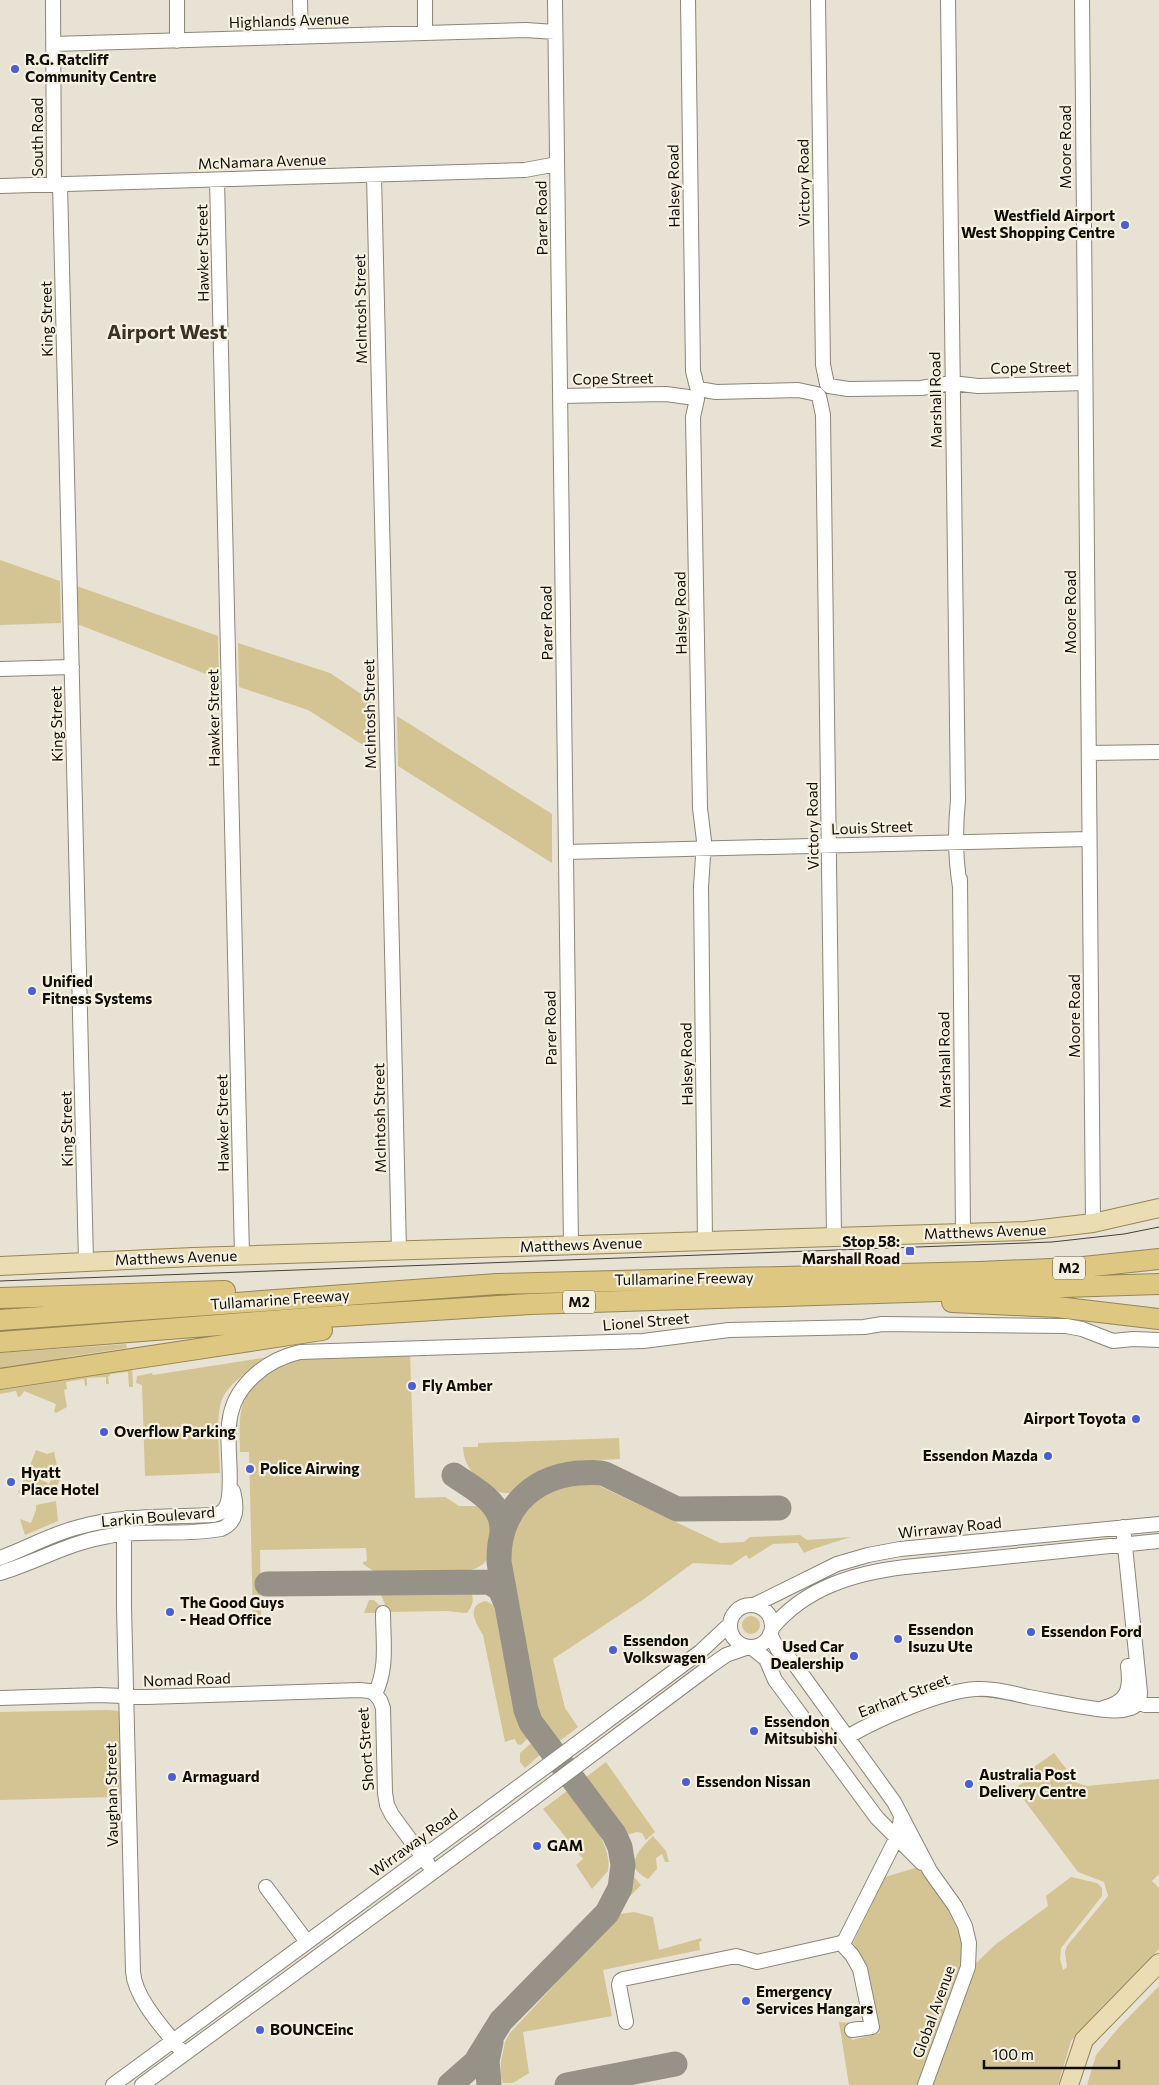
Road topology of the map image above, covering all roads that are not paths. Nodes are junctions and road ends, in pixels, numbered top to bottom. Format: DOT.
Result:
graph roads {
  1 [pos="53,0"];
  2 [pos="177,0"];
  3 [pos="300,0"];
  4 [pos="425,0"];
  5 [pos="555,0"];
  6 [pos="688,0"];
  7 [pos="818,0"];
  8 [pos="948,0"];
  9 [pos="1082,0"];
  10 [pos="555,28"];
  11 [pos="425,33"];
  12 [pos="301,36"];
  13 [pos="177,41"];
  14 [pos="53,44"];
  15 [pos="557,169"];
  16 [pos="374,175"];
  17 [pos="217,180"];
  18 [pos="57,184"];
  19 [pos="0,186"];
  20 [pos="1085,383"];
  21 [pos="952,387"];
  22 [pos="823,390"];
  23 [pos="693,393"];
  24 [pos="560,396"];
  25 [pos="72,667"];
  26 [pos="0,669"];
  27 [pos="1159,752"];
  28 [pos="1089,753"];
  29 [pos="1089,839"];
  30 [pos="959,842"];
  31 [pos="830,845"];
  32 [pos="700,848"];
  33 [pos="566,852"];
  34 [pos="1159,1208"];
  35 [pos="1093,1223"];
  36 [pos="963,1233"];
  37 [pos="834,1237"];
  38 [pos="706,1241"];
  39 [pos="570,1246"];
  40 [pos="1159,1248"];
  41 [pos="399,1251"];
  42 [pos="242,1256"];
  43 [pos="1159,1259"];
  44 [pos="86,1262"];
  45 [pos="0,1266"];
  46 [pos="979,1272"];
  47 [pos="497,1284"];
  48 [pos="1159,1284"];
  49 [pos="0,1298"];
  50 [pos="768,1298"];
  51 [pos="500,1306"];
  52 [pos="1159,1318"];
  53 [pos="0,1320"];
  54 [pos="1159,1340"];
  55 [pos="0,1342"];
  56 [pos="0,1379"];
  57 [pos="230,1483"];
  58 [pos="127,1518"];
  59 [pos="1159,1524"];
  60 [pos="1118,1528"];
  61 [pos="125,1534"];
  62 [pos="1159,1541"];
  63 [pos="1120,1545"];
  64 [pos="918,1548"];
  65 [pos="0,1558"];
  66 [pos="919,1565"];
  67 [pos="0,1573"];
  68 [pos="754,1605"];
  69 [pos="383,1612"];
  70 [pos="730,1624"];
  71 [pos="771,1631"];
  72 [pos="750,1647"];
  73 [pos="1132,1661"];
  74 [pos="1128,1688"];
  75 [pos="374,1694"];
  76 [pos="126,1697"];
  77 [pos="0,1698"];
  78 [pos="1138,1702"];
  79 [pos="1159,1705"];
  80 [pos="1093,1708"];
  81 [pos="603,1724"];
  82 [pos="613,1738"];
  83 [pos="848,1738"];
  84 [pos="825,1747"];
  85 [pos="870,1768"];
  86 [pos="852,1783"];
  87 [pos="901,1815"];
  88 [pos="896,1839"];
  89 [pos="422,1857"];
  90 [pos="930,1871"];
  91 [pos="433,1872"];
  92 [pos="266,1887"];
  93 [pos="308,1942"];
  94 [pos="841,1943"];
  95 [pos="1159,1964"];
  96 [pos="626,2022"];
  97 [pos="852,2030"];
  98 [pos="173,2041"];
  99 [pos="184,2054"];
  100 [pos="113,2085"];
  101 [pos="142,2085"];
  102 [pos="925,2085"];
  103 [pos="1068,2085"];
  1 -- 14 [label="street, South Road"];
  2 -- 13 [label="street"];
  3 -- 12 [label="street"];
  4 -- 11 [label="street"];
  5 -- 10 [label="street, Parer Road"];
  6 -- 23 [label="street, Halsey Road"];
  7 -- 22 [label="street, Victory Road"];
  8 -- 21 [label="street, Marshall Road"];
  9 -- 20 [label="street, Moore Road"];
  10 -- 11 [label="street, Highlands Avenue"];
  10 -- 15 [label="street, Parer Road"];
  11 -- 12 [label="street, Highlands Avenue"];
  12 -- 13 [label="street, Highlands Avenue"];
  13 -- 14 [label="street, Highlands Avenue"];
  14 -- 18 [label="street, South Road"];
  15 -- 16 [label="street, McNamara Avenue"];
  15 -- 24 [label="street, Parer Road"];
  16 -- 17 [label="street, McNamara Avenue"];
  16 -- 41 [label="street, McIntosh Street"];
  17 -- 18 [label="street, McNamara Avenue"];
  17 -- 42 [label="street, Hawker Street"];
  18 -- 19 [label="street, McNamara Avenue"];
  18 -- 25 [label="street, King Street"];
  20 -- 21 [label="street, Cope Street"];
  20 -- 28 [label="street, Moore Road"];
  21 -- 22 [label="street, Cope Street"];
  21 -- 30 [label="street, Marshall Road"];
  22 -- 23 [label="street, Cope Street"];
  22 -- 31 [label="street, Victory Road"];
  23 -- 24 [label="street, Cope Street"];
  23 -- 32 [label="street, Halsey Road"];
  24 -- 33 [label="street, Parer Road"];
  25 -- 26 [label="street"];
  25 -- 44 [label="street, King Street"];
  27 -- 28 [label="street"];
  28 -- 29 [label="street, Moore Road"];
  29 -- 30 [label="street, Louis Street"];
  29 -- 35 [label="street, Moore Road"];
  30 -- 31 [label="street, Louis Street"];
  30 -- 36 [label="street, Marshall Road"];
  31 -- 32 [label="street, Louis Street"];
  31 -- 37 [label="street, Victory Road"];
  32 -- 33 [label="street, Louis Street"];
  32 -- 38 [label="street, Halsey Road"];
  33 -- 39 [label="street, Parer Road"];
  34 -- 35 [label="main road, Matthews Avenue"];
  35 -- 36 [label="main road, Matthews Avenue"];
  36 -- 37 [label="main road, Matthews Avenue"];
  37 -- 38 [label="main road, Matthews Avenue"];
  38 -- 39 [label="main road, Matthews Avenue"];
  39 -- 41 [label="main road, Matthews Avenue"];
  40 -- 46 [label="highway"];
  41 -- 42 [label="main road, Matthews Avenue"];
  42 -- 44 [label="main road, Matthews Avenue"];
  43 -- 46 [label="highway, Tullamarine Freeway / M2"];
  44 -- 45 [label="main road, Matthews Avenue"];
  46 -- 47 [label="highway, Tullamarine Freeway / M2"];
  47 -- 49 [label="highway"];
  47 -- 53 [label="highway, Tullamarine Freeway / M2"];
  48 -- 50 [label="highway, Tullamarine Freeway / M2"];
  50 -- 51 [label="highway, Tullamarine Freeway / M2"];
  50 -- 52 [label="highway"];
  51 -- 55 [label="highway, Tullamarine Freeway / M2"];
  51 -- 56 [label="highway"];
  54 -- 57 [label="street, Lionel Street"];
  57 -- 58 [label="street, Larkin Boulevard"];
  57 -- 61 [label="street, Larkin Boulevard"];
  58 -- 61 [label="street, Vaughan Street"];
  58 -- 65 [label="street, Larkin Boulevard"];
  59 -- 60 [label="street, Wirraway Road"];
  60 -- 63 [label="street"];
  60 -- 64 [label="street, Wirraway Road"];
  61 -- 67 [label="street, Larkin Boulevard"];
  61 -- 76 [label="street, Vaughan Street"];
  62 -- 63 [label="street"];
  63 -- 66 [label="street"];
  63 -- 73 [label="street"];
  64 -- 66 [label="street"];
  64 -- 68 [label="street, Wirraway Road"];
  66 -- 71 [label="street"];
  68 -- 70 [label="street"];
  68 -- 71 [label="street"];
  69 -- 75 [label="street, Short Street"];
  70 -- 72 [label="street"];
  70 -- 81 [label="street, Wirraway Road"];
  71 -- 72 [label="street"];
  71 -- 83 [label="street, Global Avenue"];
  72 -- 82 [label="street"];
  72 -- 84 [label="street, Global Avenue"];
  73 -- 74 [label="street"];
  73 -- 78 [label="street"];
  74 -- 78 [label="street"];
  74 -- 80 [label="street, Earhart Street"];
  75 -- 76 [label="street, Nomad Road"];
  75 -- 89 [label="street, Short Street"];
  76 -- 77 [label="street, Nomad Road"];
  76 -- 98 [label="street, Vaughan Street"];
  78 -- 79 [label="street"];
  78 -- 80 [label="street, Earhart Street"];
  80 -- 83 [label="street, Earhart Street"];
  81 -- 82 [label="street"];
  81 -- 89 [label="street, Wirraway Road"];
  82 -- 91 [label="street"];
  83 -- 84 [label="street, Earhart Street"];
  83 -- 85 [label="street, Global Avenue"];
  84 -- 86 [label="street, Global Avenue"];
  85 -- 86 [label="street"];
  85 -- 87 [label="street, Global Avenue"];
  86 -- 88 [label="street, Global Avenue"];
  87 -- 88 [label="street"];
  87 -- 90 [label="street, Global Avenue"];
  88 -- 90 [label="street, Global Avenue"];
  88 -- 94 [label="street"];
  89 -- 91 [label="street, Short Street"];
  89 -- 93 [label="street, Wirraway Road"];
  90 -- 102 [label="street, Global Avenue"];
  91 -- 99 [label="street"];
  92 -- 93 [label="street"];
  93 -- 98 [label="street, Wirraway Road"];
  94 -- 96 [label="street"];
  94 -- 97 [label="street"];
  95 -- 103 [label="main road"];
  98 -- 99 [label="street, Vaughan Street"];
  98 -- 100 [label="street, Wirraway Road"];
  99 -- 101 [label="street"];
}
